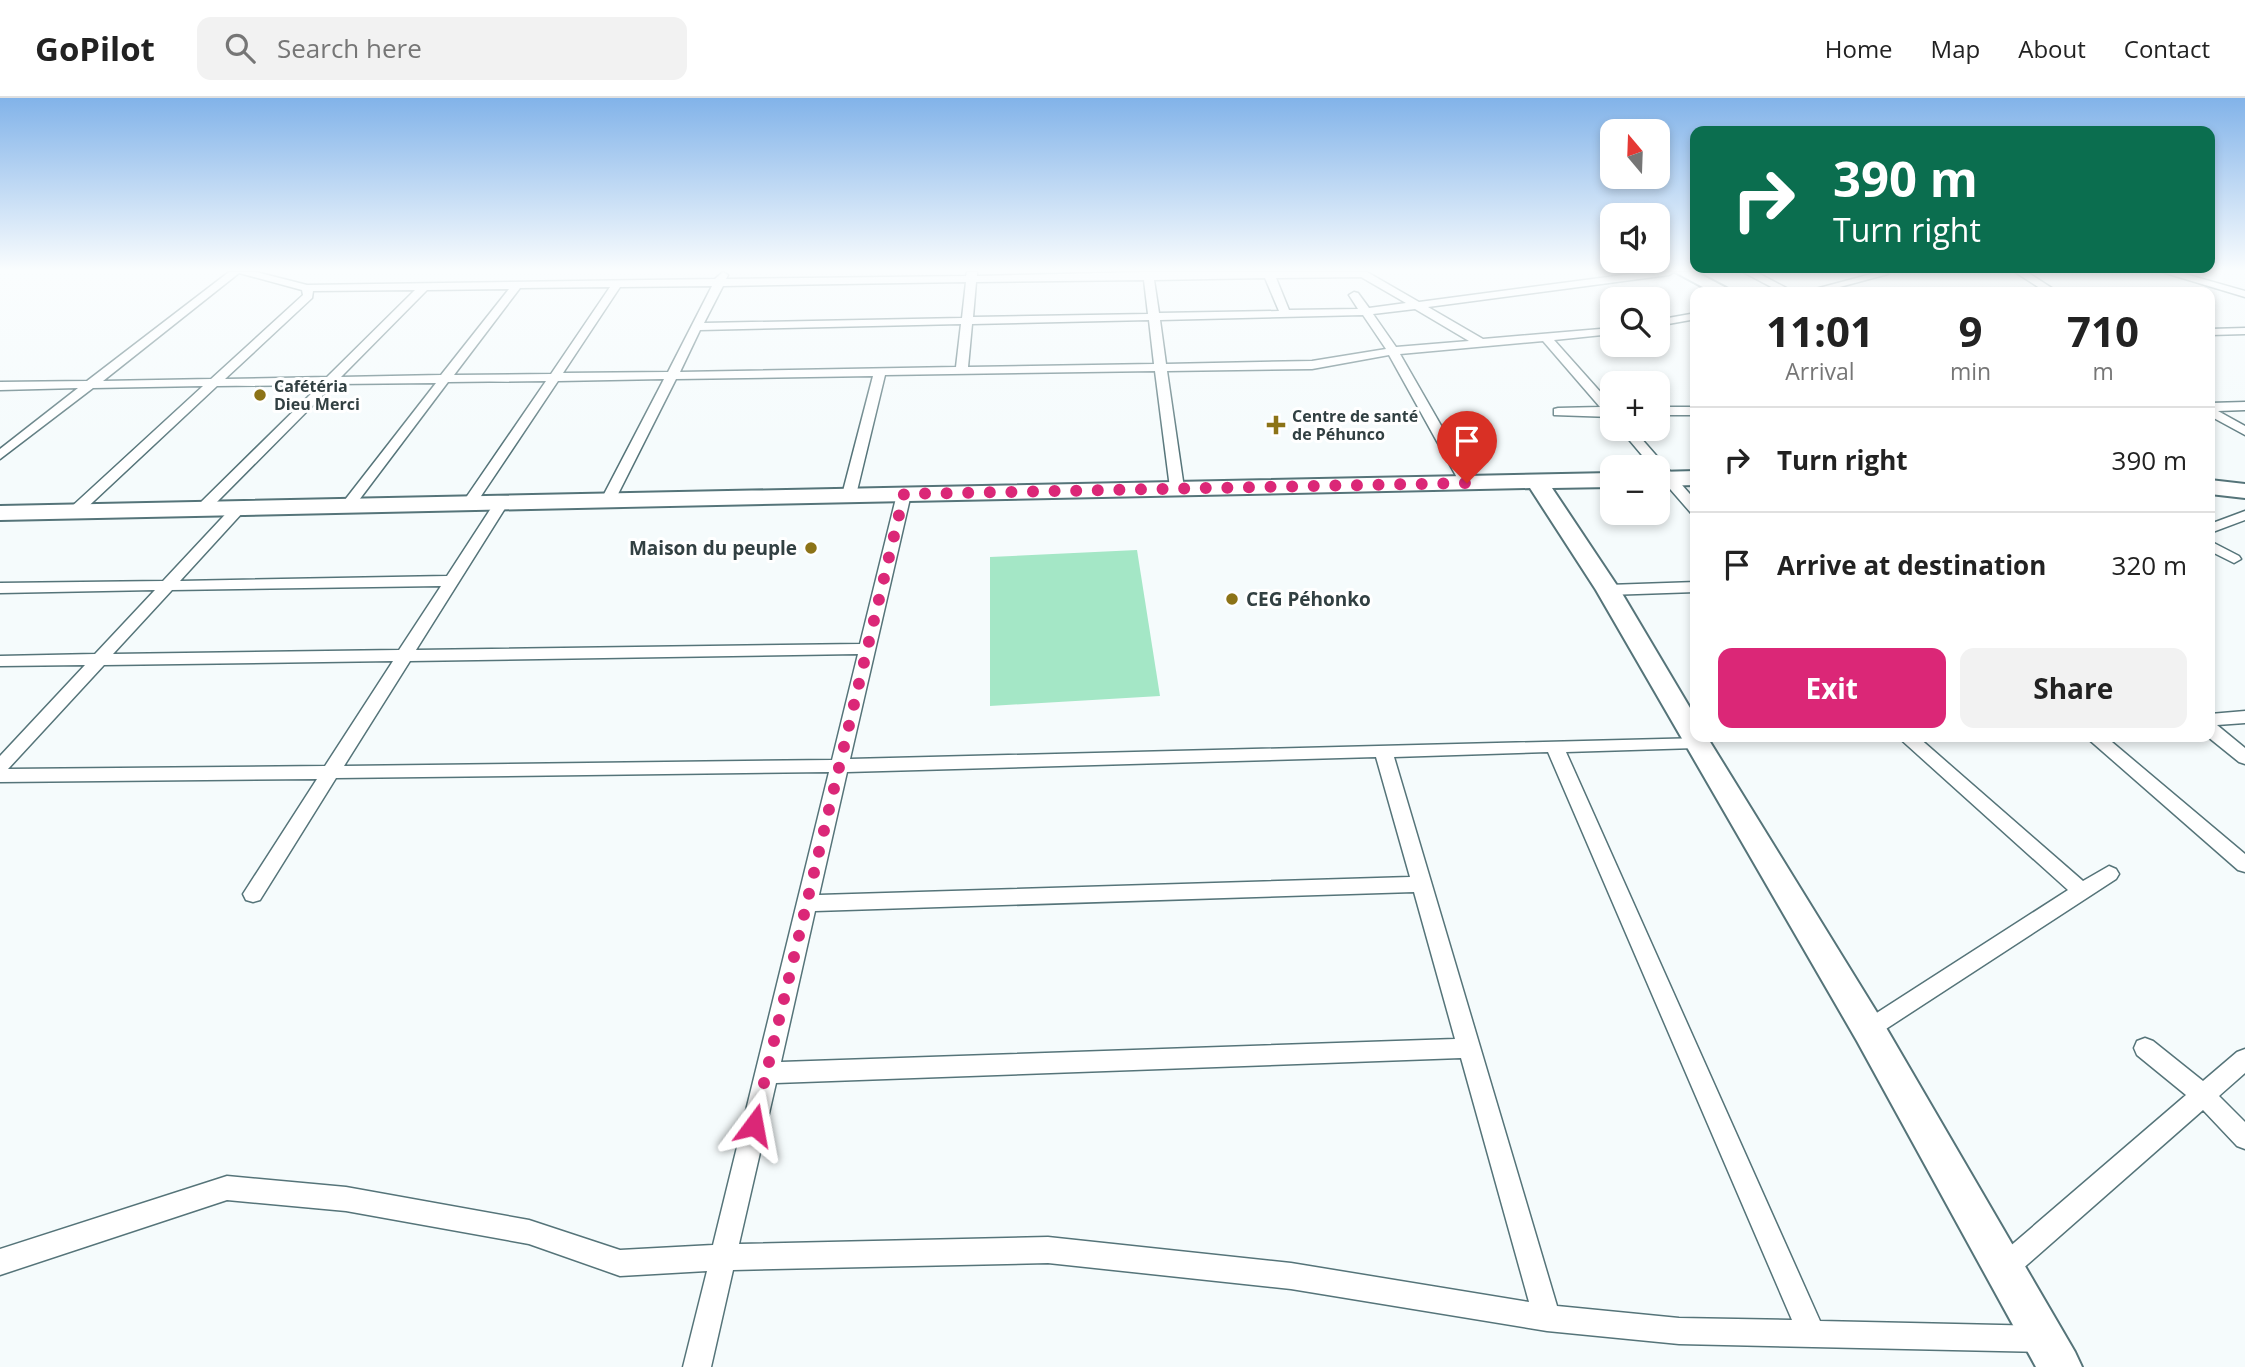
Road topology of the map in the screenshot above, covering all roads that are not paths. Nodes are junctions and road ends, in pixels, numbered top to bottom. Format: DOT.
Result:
graph roads {
  1 [pos="160,331"];
  2 [pos="269,331"];
  3 [pos="380,331"];
  4 [pos="481,331"];
  5 [pos="585,331"];
  6 [pos="694,331"];
  7 [pos="966,331"];
  8 [pos="1157,331"];
  9 [pos="1379,331"];
  10 [pos="1462,331"];
  11 [pos="2230,331"];
  12 [pos="1600,332"];
  13 [pos="1545,336"];
  14 [pos="2245,340"];
  15 [pos="1478,341"];
  16 [pos="1392,351"];
  17 [pos="1163,367"];
  18 [pos="962,370"];
  19 [pos="880,372"];
  20 [pos="671,376"];
  21 [pos="554,378"];
  22 [pos="444,380"];
  23 [pos="328,383"];
  24 [pos="211,385"];
  25 [pos="0,386"];
  26 [pos="91,386"];
  27 [pos="1600,399"];
  28 [pos="2245,406"];
  29 [pos="2215,409"];
  30 [pos="1670,411"];
  31 [pos="1690,411"];
  32 [pos="1558,412"];
  33 [pos="1600,412"];
  34 [pos="2215,412"];
  35 [pos="2245,430"];
  36 [pos="1635,441"];
  37 [pos="0,455"];
  38 [pos="1646,455"];
  39 [pos="1670,478"];
  40 [pos="1690,478"];
  41 [pos="1600,480"];
  42 [pos="1537,482"];
  43 [pos="1467,483"];
  44 [pos="1670,485"];
  45 [pos="1177,488"];
  46 [pos="2215,488"];
  47 [pos="2245,491"];
  48 [pos="904,494"];
  49 [pos="849,495"];
  50 [pos="608,500"];
  51 [pos="470,502"];
  52 [pos="502,502"];
  53 [pos="1690,504"];
  54 [pos="348,505"];
  55 [pos="239,508"];
  56 [pos="202,509"];
  57 [pos="74,512"];
  58 [pos="0,513"];
  59 [pos="2245,515"];
  60 [pos="2215,527"];
  61 [pos="2215,548"];
  62 [pos="2234,559"];
  63 [pos="450,581"];
  64 [pos="167,585"];
  65 [pos="1690,587"];
  66 [pos="0,588"];
  67 [pos="1608,590"];
  68 [pos="867,649"];
  69 [pos="403,655"];
  70 [pos="99,659"];
  71 [pos="0,661"];
  72 [pos="2245,717"];
  73 [pos="2215,720"];
  74 [pos="1690,728"];
  75 [pos="2215,733"];
  76 [pos="1690,735"];
  77 [pos="1698,742"];
  78 [pos="1913,742"];
  79 [pos="2101,742"];
  80 [pos="1555,747"];
  81 [pos="1384,751"];
  82 [pos="2245,758"];
  83 [pos="839,766"];
  84 [pos="0,767"];
  85 [pos="329,772"];
  86 [pos="0,776"];
  87 [pos="2245,865"];
  88 [pos="2109,874"];
  89 [pos="1422,884"];
  90 [pos="2082,891"];
  91 [pos="253,894"];
  92 [pos="807,903"];
  93 [pos="1869,1030"];
  94 [pos="1469,1048"];
  95 [pos="2145,1048"];
  96 [pos="2245,1059"];
  97 [pos="767,1073"];
  98 [pos="2203,1096"];
  99 [pos="2245,1138"];
  100 [pos="723,1257"];
  101 [pos="0,1262"];
  102 [pos="2003,1269"];
  103 [pos="1547,1318"];
  104 [pos="1812,1334"];
  105 [pos="2044,1339"];
  106 [pos="697,1367"];
  107 [pos="2060,1367"];
  1 -- 26 [label="street"];
  2 -- 24 [label="street"];
  3 -- 23 [label="street"];
  4 -- 22 [label="street"];
  5 -- 21 [label="street"];
  6 -- 20 [label="street"];
  7 -- 18 [label="street"];
  8 -- 17 [label="street"];
  9 -- 16 [label="street"];
  10 -- 15 [label="street"];
  11 -- 14 [label="street"];
  12 -- 13 [label="street"];
  13 -- 15 [label="street"];
  13 -- 27 [label="street"];
  15 -- 16 [label="street"];
  16 -- 17 [label="street"];
  16 -- 43 [label="street"];
  17 -- 18 [label="street"];
  17 -- 45 [label="street"];
  18 -- 19 [label="street"];
  19 -- 20 [label="street"];
  19 -- 49 [label="street"];
  20 -- 21 [label="street"];
  20 -- 50 [label="street"];
  21 -- 22 [label="street"];
  21 -- 51 [label="street"];
  22 -- 23 [label="street"];
  22 -- 54 [label="street"];
  23 -- 24 [label="street"];
  23 -- 56 [label="street"];
  24 -- 26 [label="street"];
  24 -- 57 [label="street"];
  25 -- 26 [label="street"];
  26 -- 37 [label="street"];
  28 -- 29 [label="street"];
  30 -- 31 [label="street"];
  32 -- 33 [label="street"];
  34 -- 35 [label="street"];
  36 -- 38 [label="street"];
  39 -- 40 [label="main road"];
  41 -- 42 [label="main road"];
  42 -- 43 [label="main road"];
  42 -- 67 [label="main road"];
  43 -- 45 [label="main road"];
  44 -- 53 [label="street"];
  45 -- 48 [label="main road"];
  46 -- 47 [label="main road"];
  48 -- 49 [label="main road"];
  48 -- 68 [label="street"];
  49 -- 50 [label="main road"];
  50 -- 52 [label="main road"];
  51 -- 52 [label="main road"];
  51 -- 54 [label="main road"];
  52 -- 63 [label="street"];
  54 -- 55 [label="main road"];
  55 -- 56 [label="main road"];
  55 -- 64 [label="street"];
  56 -- 57 [label="main road"];
  57 -- 58 [label="main road"];
  59 -- 60 [label="street"];
  61 -- 62 [label="street"];
  63 -- 64 [label="street"];
  63 -- 69 [label="street"];
  64 -- 66 [label="street"];
  64 -- 70 [label="street"];
  65 -- 67 [label="street"];
  67 -- 74 [label="main road"];
  68 -- 69 [label="street"];
  68 -- 83 [label="street"];
  69 -- 70 [label="street"];
  69 -- 85 [label="street"];
  70 -- 71 [label="street"];
  70 -- 84 [label="street"];
  72 -- 73 [label="street"];
  75 -- 82 [label="street"];
  76 -- 80 [label="street"];
  77 -- 93 [label="main road"];
  78 -- 90 [label="street"];
  79 -- 87 [label="street"];
  80 -- 81 [label="street"];
  80 -- 104 [label="street"];
  81 -- 83 [label="street"];
  81 -- 89 [label="street"];
  83 -- 85 [label="street"];
  83 -- 92 [label="street"];
  85 -- 86 [label="street"];
  85 -- 91 [label="street"];
  88 -- 90 [label="street"];
  89 -- 92 [label="street"];
  89 -- 94 [label="street"];
  90 -- 93 [label="street"];
  92 -- 97 [label="street"];
  93 -- 102 [label="main road"];
  94 -- 97 [label="street"];
  94 -- 103 [label="street"];
  95 -- 98 [label="street"];
  96 -- 98 [label="street"];
  97 -- 100 [label="street"];
  98 -- 99 [label="street"];
  98 -- 102 [label="street"];
  100 -- 101 [label="street"];
  100 -- 103 [label="street"];
  100 -- 106 [label="street"];
  102 -- 105 [label="main road"];
  103 -- 104 [label="street"];
  104 -- 105 [label="street"];
  105 -- 107 [label="main road"];
}
